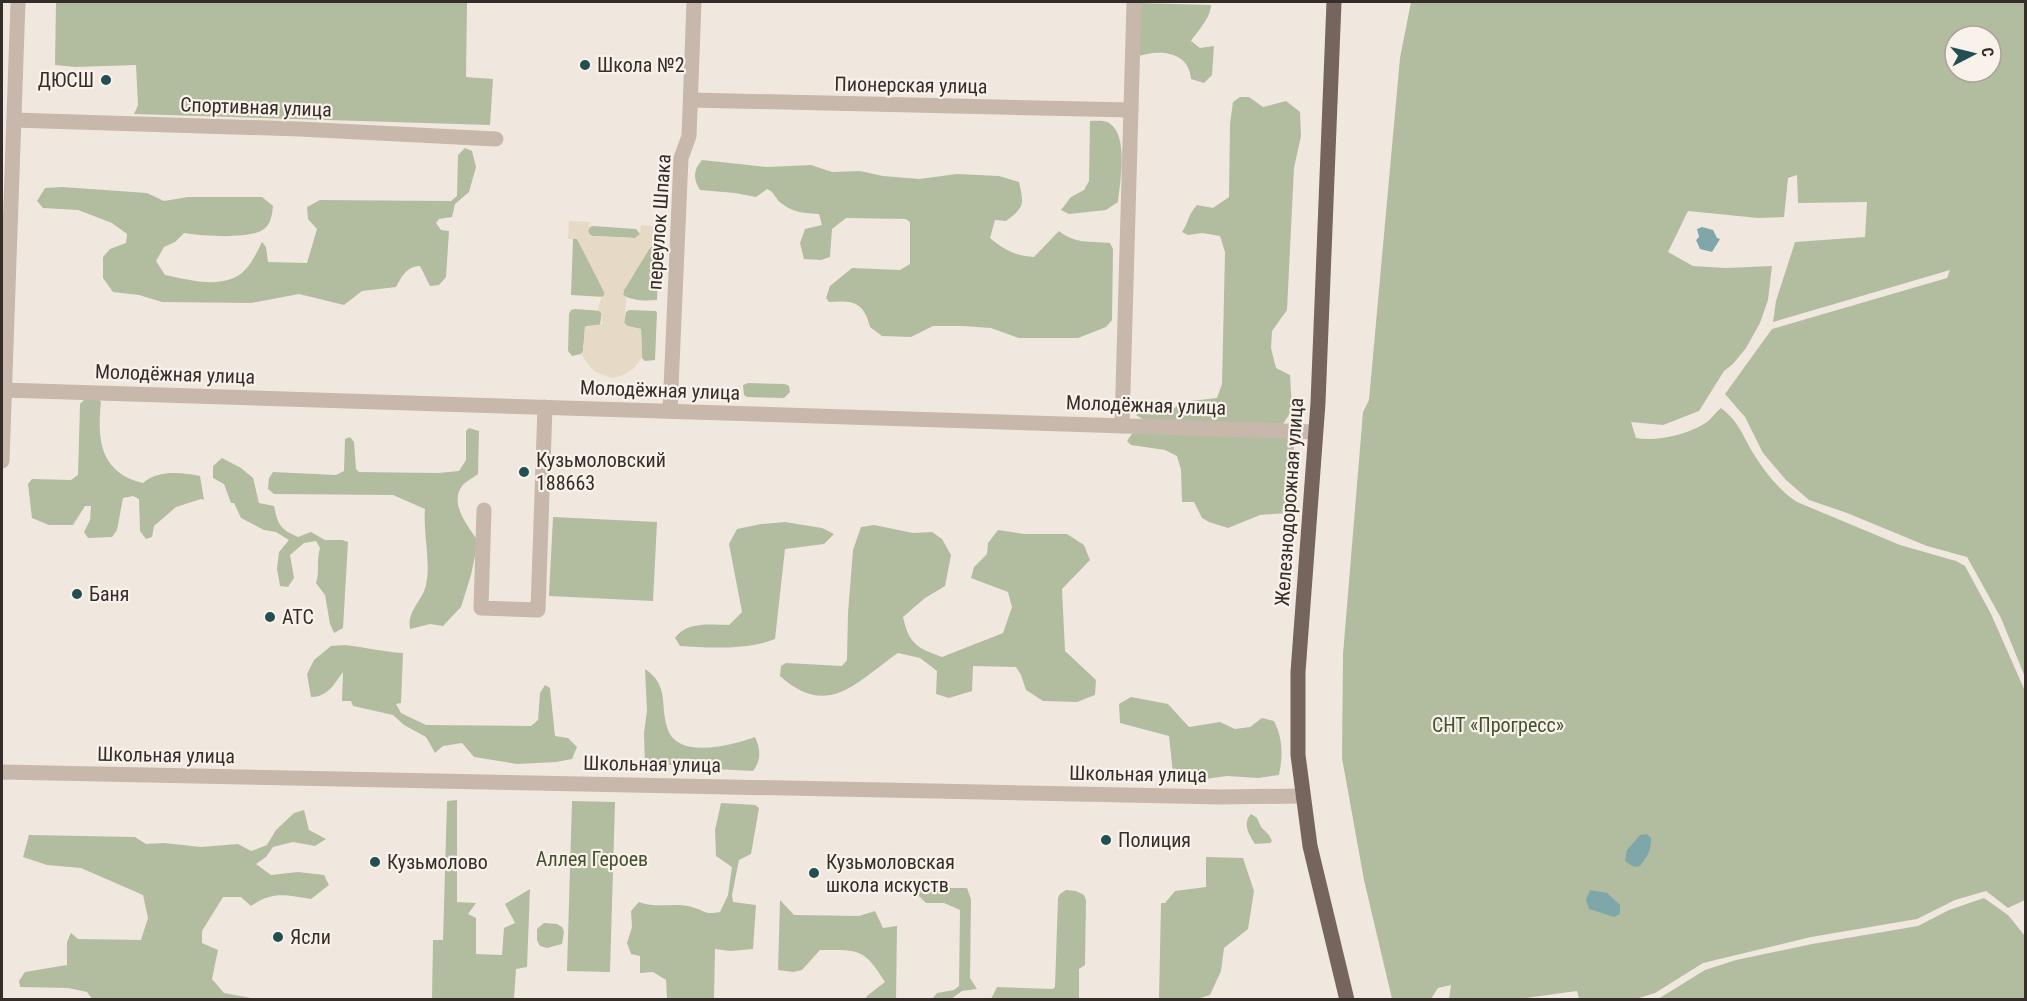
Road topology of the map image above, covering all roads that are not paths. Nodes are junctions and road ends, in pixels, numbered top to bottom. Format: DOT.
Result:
graph roads {
  1 [pos="18,2"];
  2 [pos="694,2"];
  3 [pos="1134,2"];
  4 [pos="1334,2"];
  5 [pos="691,100"];
  6 [pos="1131,110"];
  7 [pos="14,120"];
  8 [pos="496,139"];
  9 [pos="4,390"];
  10 [pos="545,407"];
  11 [pos="670,411"];
  12 [pos="1122,426"];
  13 [pos="1315,432"];
  14 [pos="2,461"];
  15 [pos="484,510"];
  16 [pos="2,772"];
  17 [pos="1302,796"];
  18 [pos="1347,999"];
  1 -- 7 [label="street"];
  2 -- 5 [label="street, переулок Шпака"];
  3 -- 6 [label="street"];
  4 -- 13 [label="main road, Железнодорожная улица"];
  5 -- 6 [label="street, Пионерская улица"];
  5 -- 11 [label="street, переулок Шпака"];
  6 -- 12 [label="street"];
  7 -- 8 [label="street, Спортивная улица"];
  7 -- 9 [label="street"];
  9 -- 10 [label="street, Молодёжная улица"];
  9 -- 14 [label="street"];
  10 -- 11 [label="street, Молодёжная улица"];
  10 -- 15 [label="street"];
  11 -- 12 [label="street, Молодёжная улица"];
  12 -- 13 [label="street, Молодёжная улица"];
  13 -- 17 [label="main road, Железнодорожная улица"];
  16 -- 17 [label="street, Школьная улица"];
  17 -- 18 [label="main road, Железнодорожная улица"];
}
